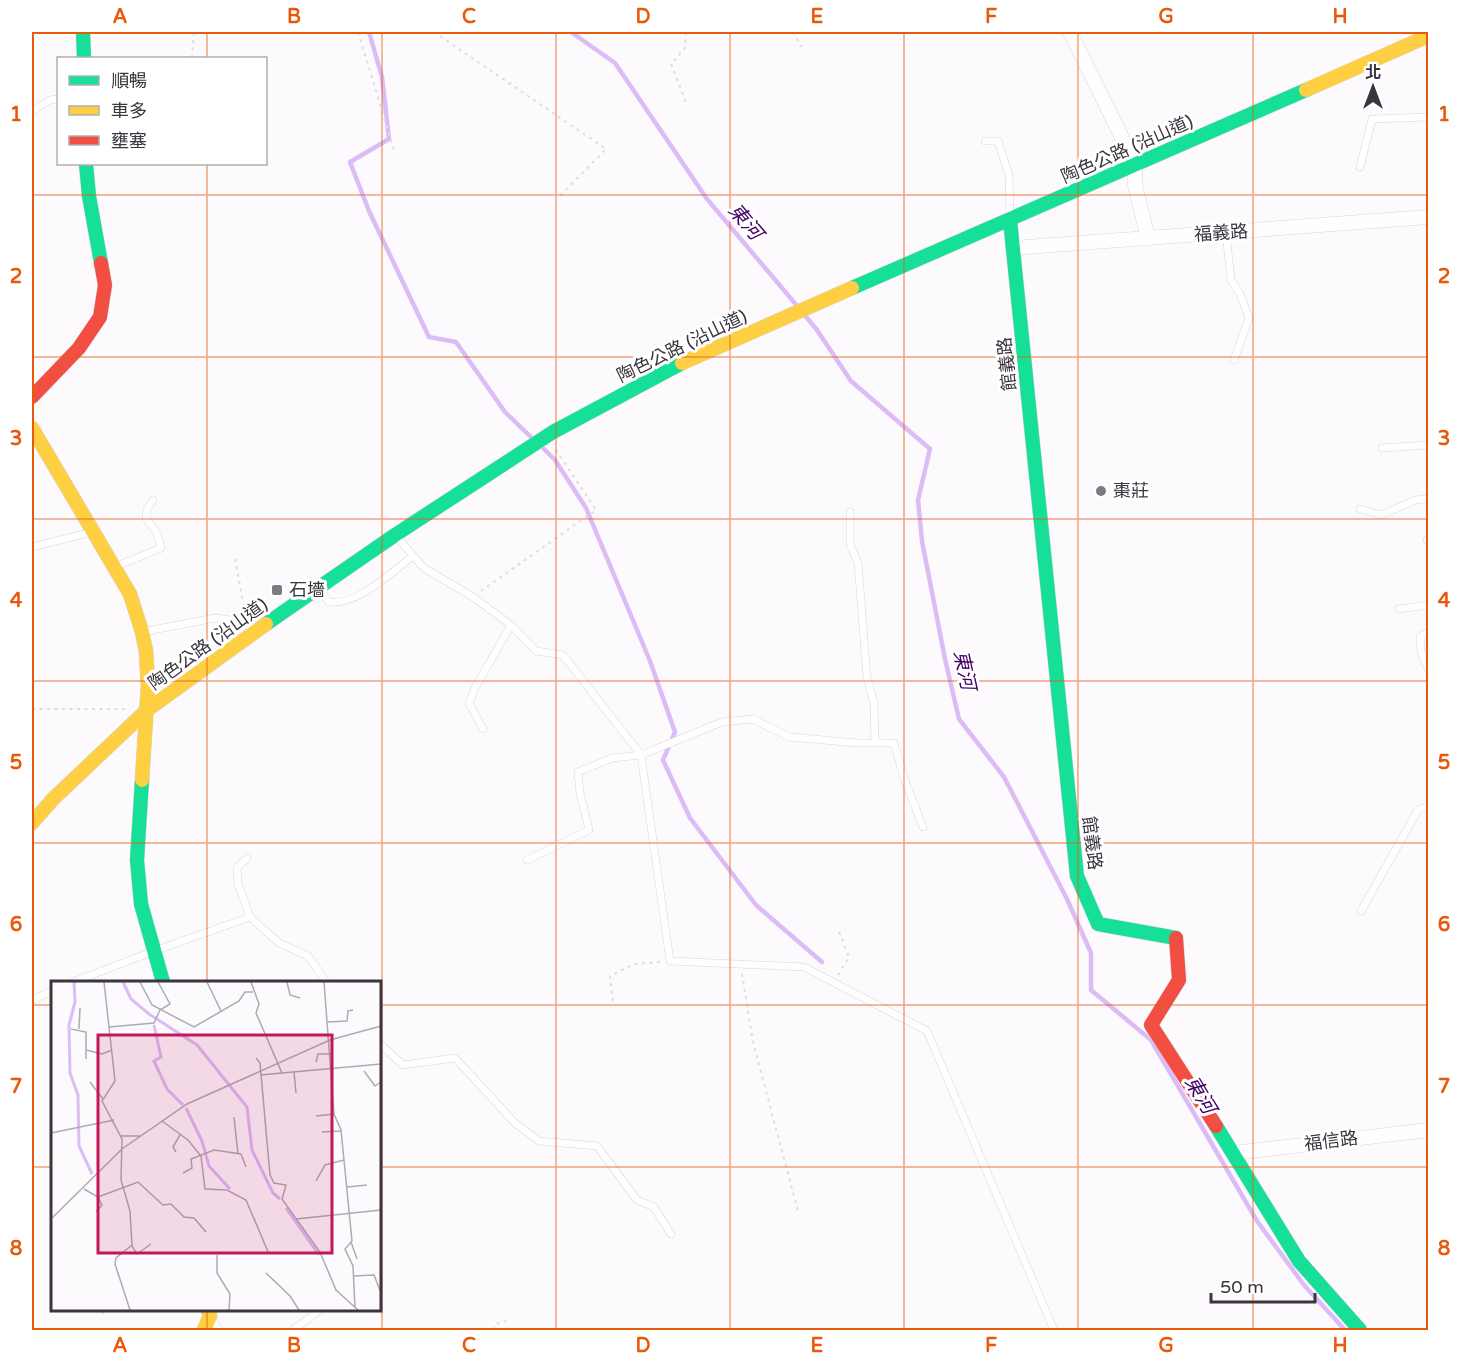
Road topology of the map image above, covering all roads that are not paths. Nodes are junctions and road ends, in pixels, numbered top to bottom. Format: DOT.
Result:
graph roads {
  1 [pos="83,32"];
  2 [pos="1070,32"];
  3 [pos="1428,36"];
  4 [pos="84,57"];
  5 [pos="57,99"];
  6 [pos="32,111"];
  7 [pos="1428,117"];
  8 [pos="985,141"];
  9 [pos="1136,164"];
  10 [pos="86,165"];
  11 [pos="1360,167"];
  12 [pos="1428,217"];
  13 [pos="1010,220"];
  14 [pos="1226,233"];
  15 [pos="1148,239"];
  16 [pos="1013,248"];
  17 [pos="1234,360"];
  18 [pos="32,397"];
  19 [pos="32,428"];
  20 [pos="1428,445"];
  21 [pos="1382,448"];
  22 [pos="1428,499"];
  23 [pos="153,500"];
  24 [pos="1360,509"];
  25 [pos="850,512"];
  26 [pos="94,532"];
  27 [pos="395,536"];
  28 [pos="32,547"];
  29 [pos="414,556"];
  30 [pos="114,567"];
  31 [pos="318,588"];
  32 [pos="1428,605"];
  33 [pos="1399,609"];
  34 [pos="511,625"];
  35 [pos="257,630"];
  36 [pos="142,632"];
  37 [pos="1428,632"];
  38 [pos="1428,669"];
  39 [pos="147,710"];
  40 [pos="483,729"];
  41 [pos="875,743"];
  42 [pos="641,755"];
  43 [pos="1428,806"];
  44 [pos="32,823"];
  45 [pos="923,827"];
  46 [pos="247,858"];
  47 [pos="527,860"];
  48 [pos="1361,910"];
  49 [pos="250,916"];
  50 [pos="154,951"];
  51 [pos="76,981"];
  52 [pos="163,981"];
  53 [pos="325,981"];
  54 [pos="51,991"];
  55 [pos="32,1000"];
  56 [pos="381,1045"];
  57 [pos="1428,1130"];
  58 [pos="1234,1153"];
  59 [pos="671,1234"];
  60 [pos="319,1311"];
  61 [pos="209,1313"];
  62 [pos="204,1330"];
  63 [pos="219,1330"];
  64 [pos="293,1330"];
  65 [pos="1054,1330"];
  66 [pos="1360,1330"];
  1 -- 4 [label="street"];
  2 -- 9 [label="street"];
  3 -- 9 [label="street, 陶色公路 (沿山道)"];
  5 -- 6 [label="lane"];
  7 -- 11 [label="lane"];
  8 -- 13 [label="lane"];
  9 -- 13 [label="street, 陶色公路 (沿山道)"];
  9 -- 15 [label="street"];
  10 -- 18 [label="street"];
  12 -- 14 [label="street, 福義路"];
  13 -- 16 [label="street, 館義路"];
  13 -- 27 [label="street, 陶色公路 (沿山道)"];
  14 -- 15 [label="street, 福義路"];
  14 -- 17 [label="lane"];
  15 -- 16 [label="street, 福義路"];
  16 -- 58 [label="street, 館義路"];
  19 -- 26 [label="street"];
  20 -- 21 [label="lane"];
  22 -- 24 [label="lane"];
  23 -- 30 [label="lane"];
  25 -- 41 [label="lane"];
  26 -- 28 [label="lane"];
  26 -- 30 [label="street"];
  27 -- 29 [label="lane"];
  27 -- 31 [label="street, 陶色公路 (沿山道)"];
  29 -- 31 [label="lane"];
  29 -- 34 [label="lane"];
  30 -- 36 [label="street"];
  31 -- 35 [label="street, 陶色公路 (沿山道)"];
  32 -- 33 [label="lane"];
  34 -- 40 [label="lane"];
  34 -- 42 [label="lane"];
  35 -- 36 [label="lane"];
  35 -- 39 [label="street, 陶色公路 (沿山道)"];
  36 -- 39 [label="street"];
  37 -- 38 [label="lane"];
  39 -- 44 [label="street, 陶色公路 (沿山道)"];
  39 -- 50 [label="street"];
  41 -- 42 [label="lane"];
  41 -- 45 [label="lane"];
  42 -- 47 [label="lane"];
  42 -- 65 [label="lane"];
  43 -- 48 [label="lane"];
  46 -- 49 [label="lane"];
  49 -- 50 [label="lane"];
  49 -- 53 [label="lane"];
  50 -- 51 [label="lane"];
  50 -- 52 [label="street"];
  54 -- 55 [label="lane"];
  56 -- 59 [label="lane"];
  57 -- 58 [label="street, 福信路"];
  58 -- 66 [label="street, 館義路"];
  60 -- 64 [label="lane"];
  61 -- 62 [label="street"];
  61 -- 63 [label="lane"];
}
